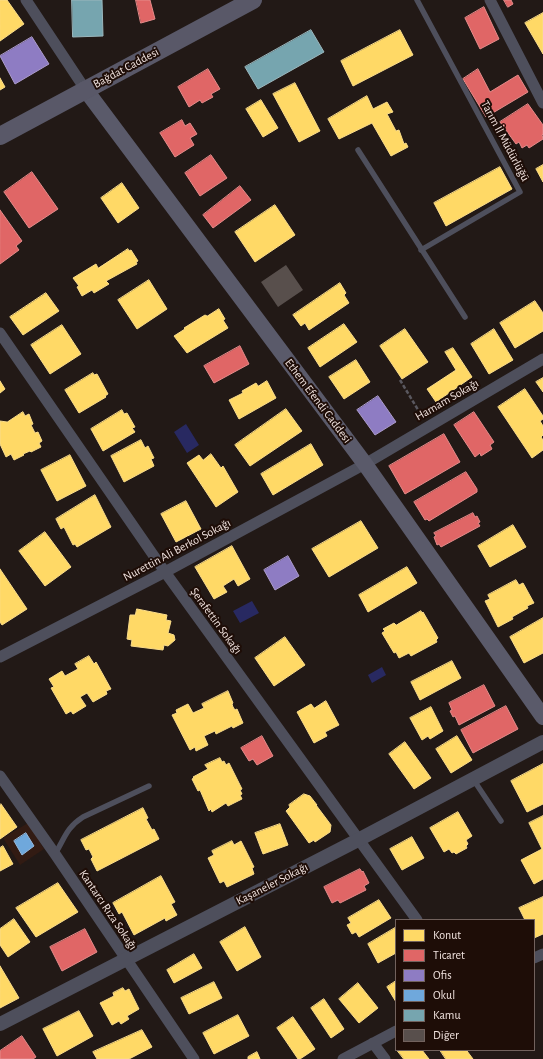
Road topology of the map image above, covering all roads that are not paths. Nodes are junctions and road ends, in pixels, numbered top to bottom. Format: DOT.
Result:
graph roads {
  1 [pos="26,0"];
  2 [pos="253,0"];
  3 [pos="417,0"];
  4 [pos="490,0"];
  5 [pos="539,87"];
  6 [pos="85,89"];
  7 [pos="543,103"];
  8 [pos="0,136"];
  9 [pos="358,150"];
  10 [pos="421,250"];
  11 [pos="465,317"];
  12 [pos="0,333"];
  13 [pos="543,359"];
  14 [pos="365,464"];
  15 [pos="165,572"];
  16 [pos="0,657"];
  17 [pos="543,717"];
  18 [pos="543,742"];
  19 [pos="0,776"];
  20 [pos="473,779"];
  21 [pos="149,786"];
  22 [pos="500,821"];
  23 [pos="358,840"];
  24 [pos="55,854"];
  25 [pos="416,919"];
  26 [pos="126,959"];
  27 [pos="0,1024"];
  28 [pos="395,1032"];
  29 [pos="373,1043"];
  30 [pos="194,1059"];
  31 [pos="343,1059"];
  32 [pos="385,1059"];
  1 -- 6 [label="street"];
  2 -- 6 [label="main road, Bağdat Caddesi"];
  3 -- 10 [label="lane, Tarım İl Müdürlüğü"];
  4 -- 5 [label="street"];
  5 -- 7 [label="street"];
  6 -- 8 [label="main road, Bağdat Caddesi"];
  6 -- 14 [label="main road, Ethem Efendi Caddesi"];
  9 -- 10 [label="lane"];
  10 -- 11 [label="lane"];
  12 -- 15 [label="street, Şerafettin Sokağı"];
  13 -- 14 [label="street, Hamam Sokağı"];
  14 -- 15 [label="street, Nurettin Ali Berkol Sokağı"];
  14 -- 17 [label="main road, Ethem Efendi Caddesi"];
  15 -- 16 [label="street, Nurettin Ali Berkol Sokağı"];
  15 -- 23 [label="street, Şerafettin Sokağı"];
  18 -- 20 [label="street, Kaşaneler Sokağı"];
  19 -- 24 [label="street, Kantarcı Rıza Sokağı"];
  20 -- 22 [label="lane"];
  20 -- 23 [label="street, Kaşaneler Sokağı"];
  21 -- 24 [label="lane"];
  23 -- 25 [label="street, Şerafettin Sokağı"];
  23 -- 26 [label="street, Kaşaneler Sokağı"];
  24 -- 26 [label="street, Kantarcı Rıza Sokağı"];
  26 -- 27 [label="street, Kaşaneler Sokağı"];
  26 -- 30 [label="street, Kantarcı Rıza Sokağı"];
  28 -- 29 [label="street"];
  29 -- 31 [label="street"];
  29 -- 32 [label="street"];
}
